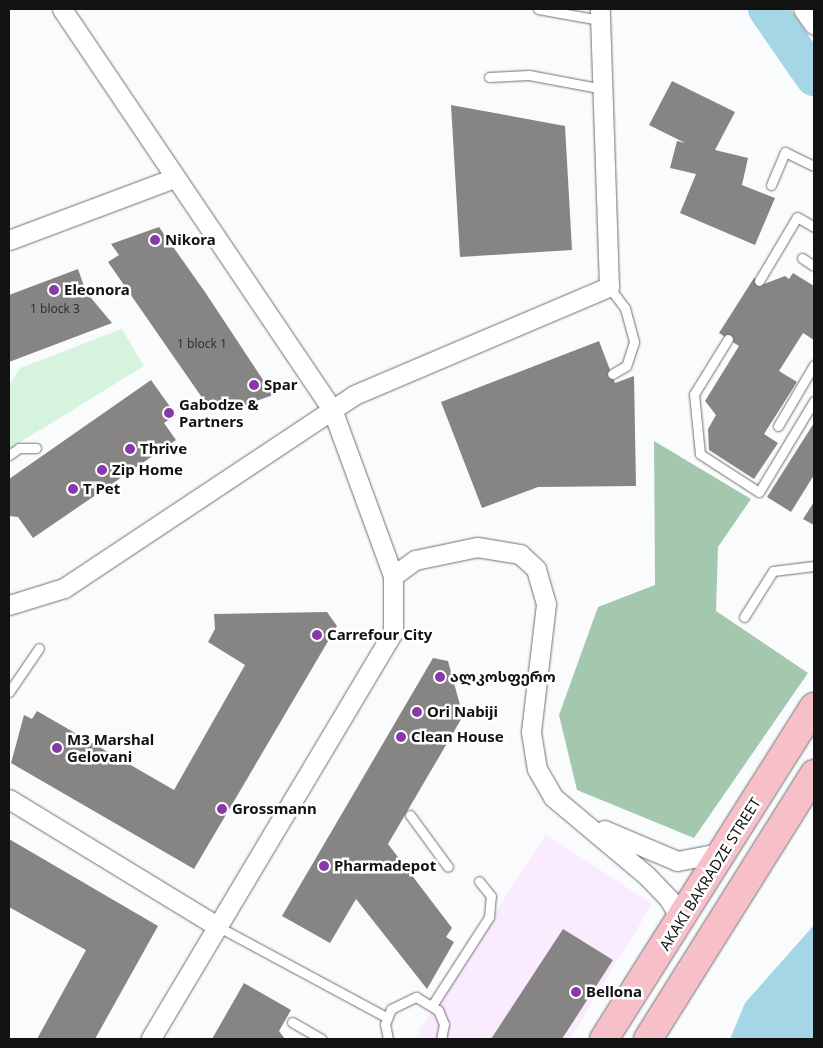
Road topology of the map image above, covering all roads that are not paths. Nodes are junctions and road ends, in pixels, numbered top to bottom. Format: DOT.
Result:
graph roads {
  1 [pos="62,9"];
  2 [pos="538,9"];
  3 [pos="803,9"];
  4 [pos="600,14"];
  5 [pos="814,26"];
  6 [pos="490,77"];
  7 [pos="603,89"];
  8 [pos="814,166"];
  9 [pos="174,178"];
  10 [pos="771,185"];
  11 [pos="814,227"];
  12 [pos="9,240"];
  13 [pos="802,258"];
  14 [pos="814,266"];
  15 [pos="759,281"];
  16 [pos="609,287"];
  17 [pos="728,339"];
  18 [pos="814,366"];
  19 [pos="612,374"];
  20 [pos="814,401"];
  21 [pos="332,410"];
  22 [pos="778,426"];
  23 [pos="36,448"];
  24 [pos="9,455"];
  25 [pos="814,566"];
  26 [pos="394,576"];
  27 [pos="9,605"];
  28 [pos="744,616"];
  29 [pos="39,648"];
  30 [pos="9,692"];
  31 [pos="814,707"];
  32 [pos="814,774"];
  33 [pos="11,804"];
  34 [pos="410,815"];
  35 [pos="586,823"];
  36 [pos="724,852"];
  37 [pos="448,867"];
  38 [pos="479,881"];
  39 [pos="681,920"];
  40 [pos="217,926"];
  41 [pos="433,1004"];
  42 [pos="386,1017"];
  43 [pos="292,1022"];
  44 [pos="150,1039"];
  45 [pos="321,1039"];
  46 [pos="388,1039"];
  47 [pos="441,1039"];
  48 [pos="604,1039"];
  49 [pos="648,1039"];
  1 -- 9 [label="street"];
  2 -- 4 [label="lane"];
  3 -- 5 [label="street"];
  4 -- 7 [label="street"];
  6 -- 7 [label="lane"];
  7 -- 16 [label="street"];
  8 -- 10 [label="lane"];
  9 -- 12 [label="street"];
  9 -- 21 [label="street"];
  11 -- 15 [label="lane"];
  13 -- 14 [label="lane"];
  16 -- 19 [label="lane"];
  16 -- 21 [label="street"];
  17 -- 20 [label="lane"];
  18 -- 22 [label="lane"];
  21 -- 26 [label="street"];
  21 -- 27 [label="street"];
  23 -- 24 [label="lane"];
  25 -- 28 [label="lane"];
  26 -- 35 [label="street"];
  26 -- 40 [label="street"];
  29 -- 30 [label="lane"];
  31 -- 36 [label="main road, AKAKI BAKRADZE STREET"];
  32 -- 49 [label="main road"];
  33 -- 40 [label="street"];
  34 -- 37 [label="lane"];
  35 -- 36 [label="street"];
  35 -- 39 [label="street"];
  36 -- 39 [label="main road, AKAKI BAKRADZE STREET"];
  38 -- 41 [label="lane"];
  39 -- 48 [label="main road, AKAKI BAKRADZE STREET"];
  40 -- 42 [label="lane"];
  40 -- 44 [label="street"];
  41 -- 42 [label="lane"];
  41 -- 47 [label="lane"];
  42 -- 46 [label="lane"];
  43 -- 45 [label="lane"];
}
